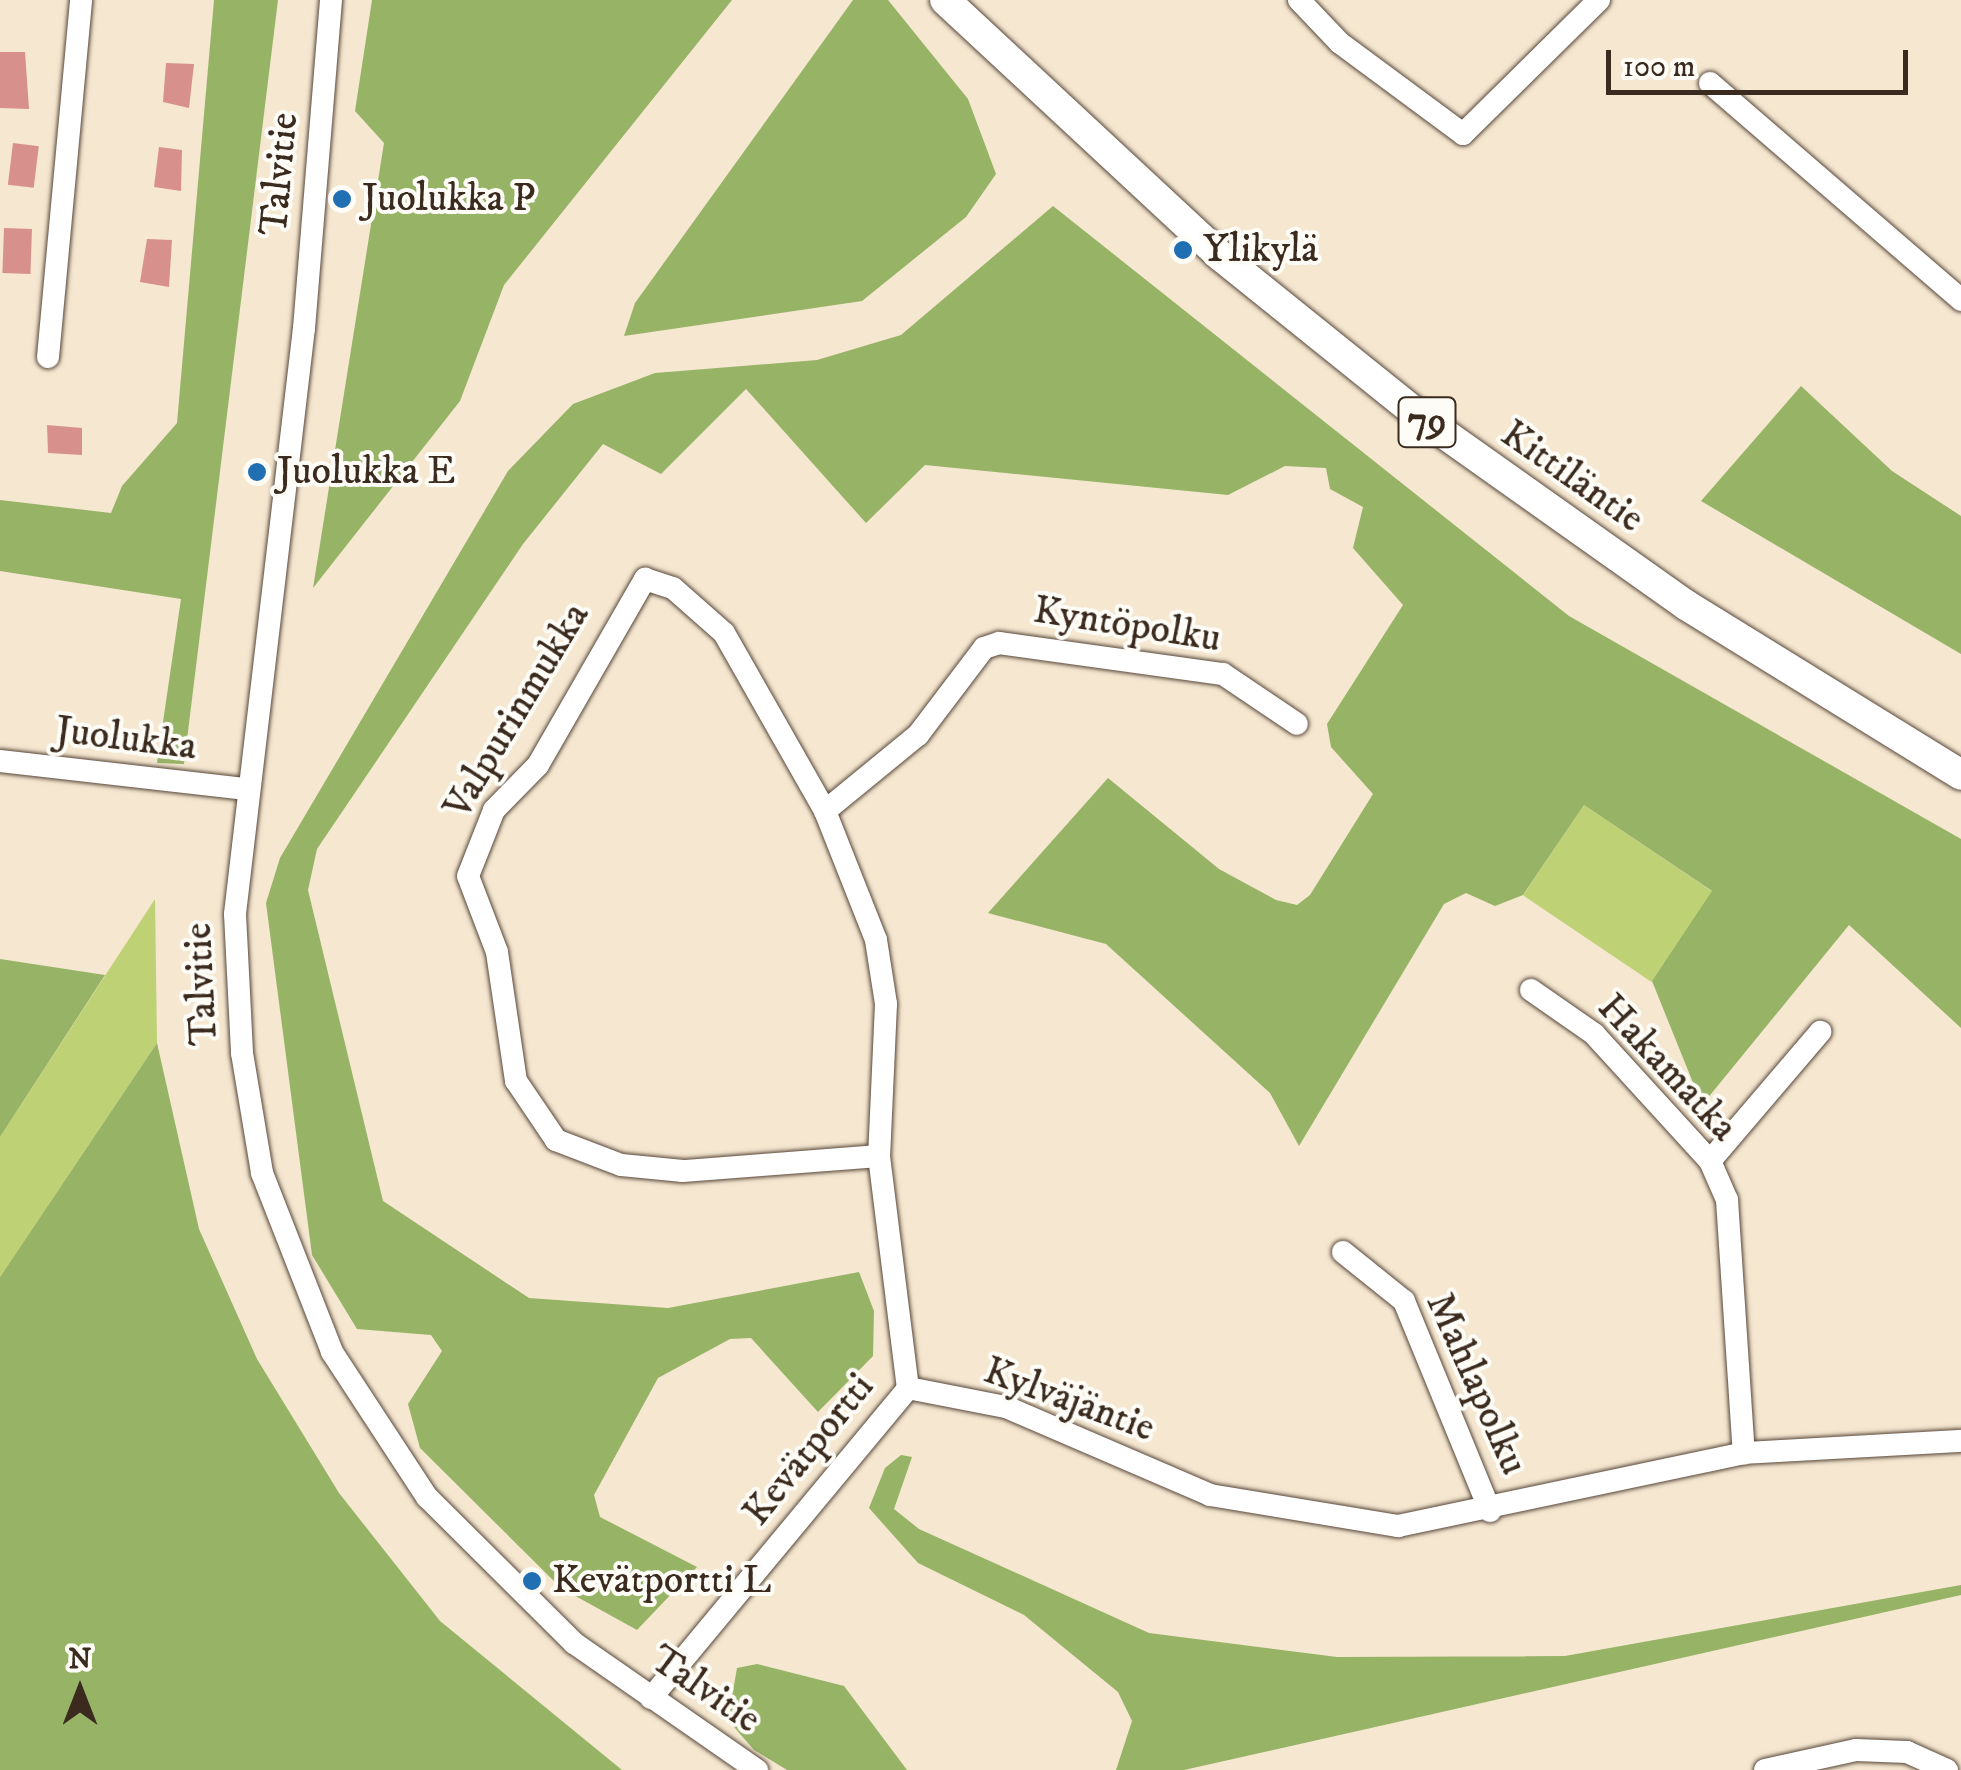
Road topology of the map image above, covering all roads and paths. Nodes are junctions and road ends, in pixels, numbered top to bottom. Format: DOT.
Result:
graph roads {
  1 [pos="81,0"];
  2 [pos="330,0"];
  3 [pos="945,0"];
  4 [pos="1299,0"];
  5 [pos="1599,0"];
  6 [pos="1710,83"];
  7 [pos="1961,300"];
  8 [pos="48,357"];
  9 [pos="1297,724"];
  10 [pos="0,761"];
  11 [pos="1961,775"];
  12 [pos="244,789"];
  13 [pos="825,811"];
  14 [pos="1530,990"];
  15 [pos="1820,1032"];
  16 [pos="879,1156"];
  17 [pos="1710,1160"];
  18 [pos="1343,1252"];
  19 [pos="908,1388"];
  20 [pos="1961,1441"];
  21 [pos="1744,1453"];
  22 [pos="1490,1511"];
  23 [pos="651,1698"];
  24 [pos="756,1770"];
  25 [pos="1765,1770"];
  26 [pos="1947,1770"];
  1 -- 8 [label="street"];
  2 -- 12 [label="street, Talvitie"];
  3 -- 11 [label="main road, Kittiläntie / 79"];
  4 -- 5 [label="street"];
  6 -- 7 [label="street"];
  9 -- 13 [label="street, Kyntöpolku"];
  10 -- 12 [label="street, Juolukka"];
  12 -- 23 [label="street, Talvitie"];
  13 -- 16 [label="street"];
  13 -- 16 [label="street, Valpurinmukka"];
  14 -- 17 [label="street, Hakamatka"];
  15 -- 17 [label="street"];
  16 -- 19 [label="street"];
  17 -- 21 [label="street, Hakamatka"];
  18 -- 22 [label="street, Mahlapolku"];
  19 -- 22 [label="street, Kylväjäntie"];
  19 -- 23 [label="street, Kevätportti"];
  20 -- 21 [label="street, Kylväjäntie"];
  21 -- 22 [label="street, Kylväjäntie"];
  23 -- 24 [label="street, Talvitie"];
  25 -- 26 [label="street"];
}
